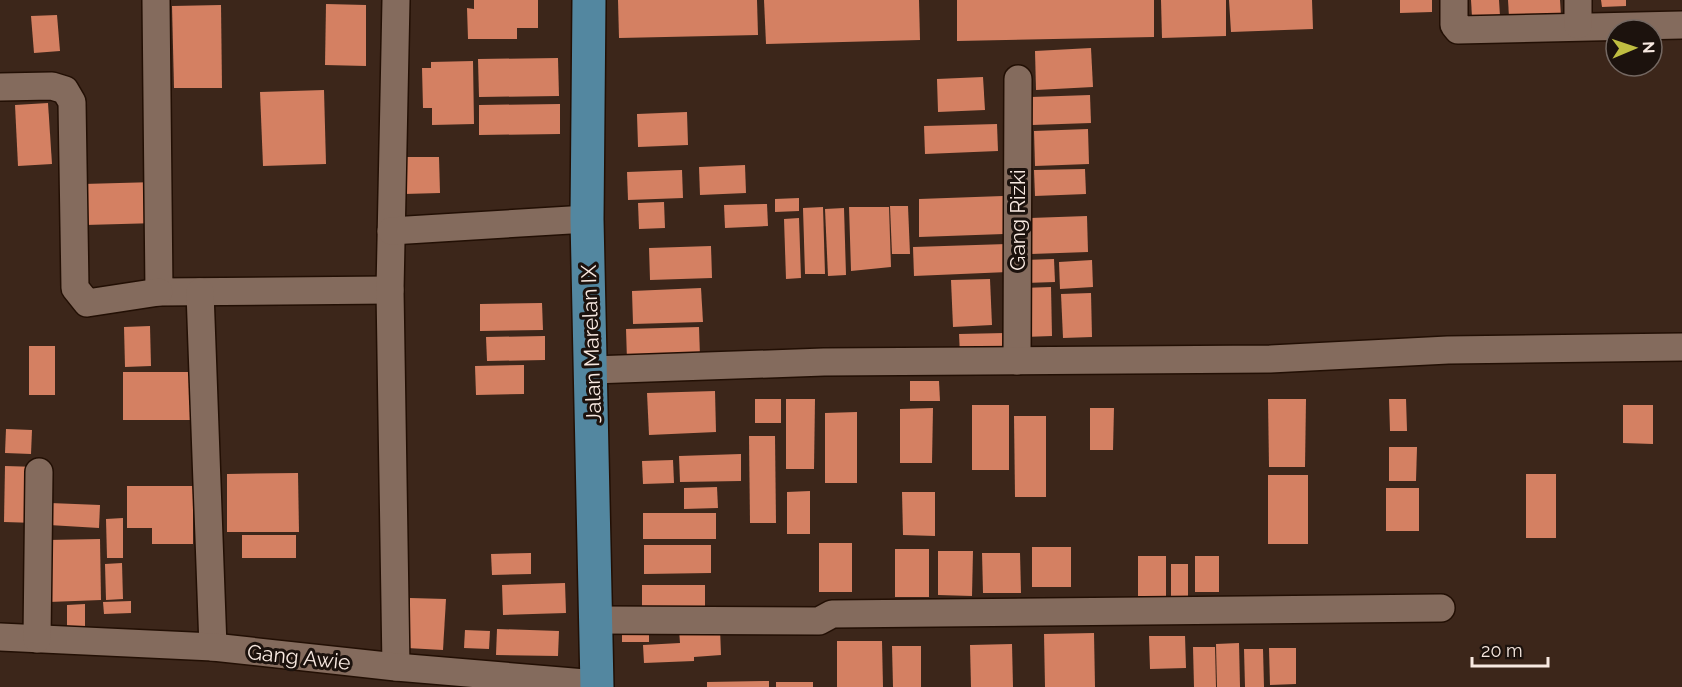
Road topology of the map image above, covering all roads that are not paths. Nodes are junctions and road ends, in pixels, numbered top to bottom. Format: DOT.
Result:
graph roads {
  1 [pos="156,0"];
  2 [pos="396,0"];
  3 [pos="590,0"];
  4 [pos="1454,0"];
  5 [pos="1578,12"];
  6 [pos="1682,25"];
  7 [pos="1018,79"];
  8 [pos="0,87"];
  9 [pos="587,219"];
  10 [pos="391,231"];
  11 [pos="390,290"];
  12 [pos="159,292"];
  13 [pos="200,292"];
  14 [pos="1682,348"];
  15 [pos="1017,361"];
  16 [pos="592,370"];
  17 [pos="39,472"];
  18 [pos="1441,608"];
  19 [pos="597,620"];
  20 [pos="0,637"];
  21 [pos="37,639"];
  22 [pos="213,647"];
  23 [pos="396,668"];
  24 [pos="597,686"];
  1 -- 12 [label="street"];
  2 -- 10 [label="street"];
  3 -- 9 [label="main road, Jalan Marelan IX"];
  4 -- 5 [label="street"];
  5 -- 6 [label="street"];
  7 -- 15 [label="street, Gang Rizki"];
  8 -- 12 [label="street"];
  9 -- 10 [label="street"];
  9 -- 16 [label="main road, Jalan Marelan IX"];
  10 -- 11 [label="street"];
  11 -- 13 [label="street"];
  11 -- 23 [label="street"];
  12 -- 13 [label="street"];
  13 -- 22 [label="street"];
  14 -- 15 [label="street"];
  15 -- 16 [label="street"];
  16 -- 19 [label="main road, Jalan Marelan IX"];
  17 -- 21 [label="street"];
  18 -- 19 [label="street"];
  19 -- 24 [label="main road, Jalan Marelan IX"];
  20 -- 21 [label="street, Gang Awie"];
  21 -- 22 [label="street, Gang Awie"];
  22 -- 23 [label="street, Gang Awie"];
  23 -- 24 [label="street, Gang Awie"];
}
